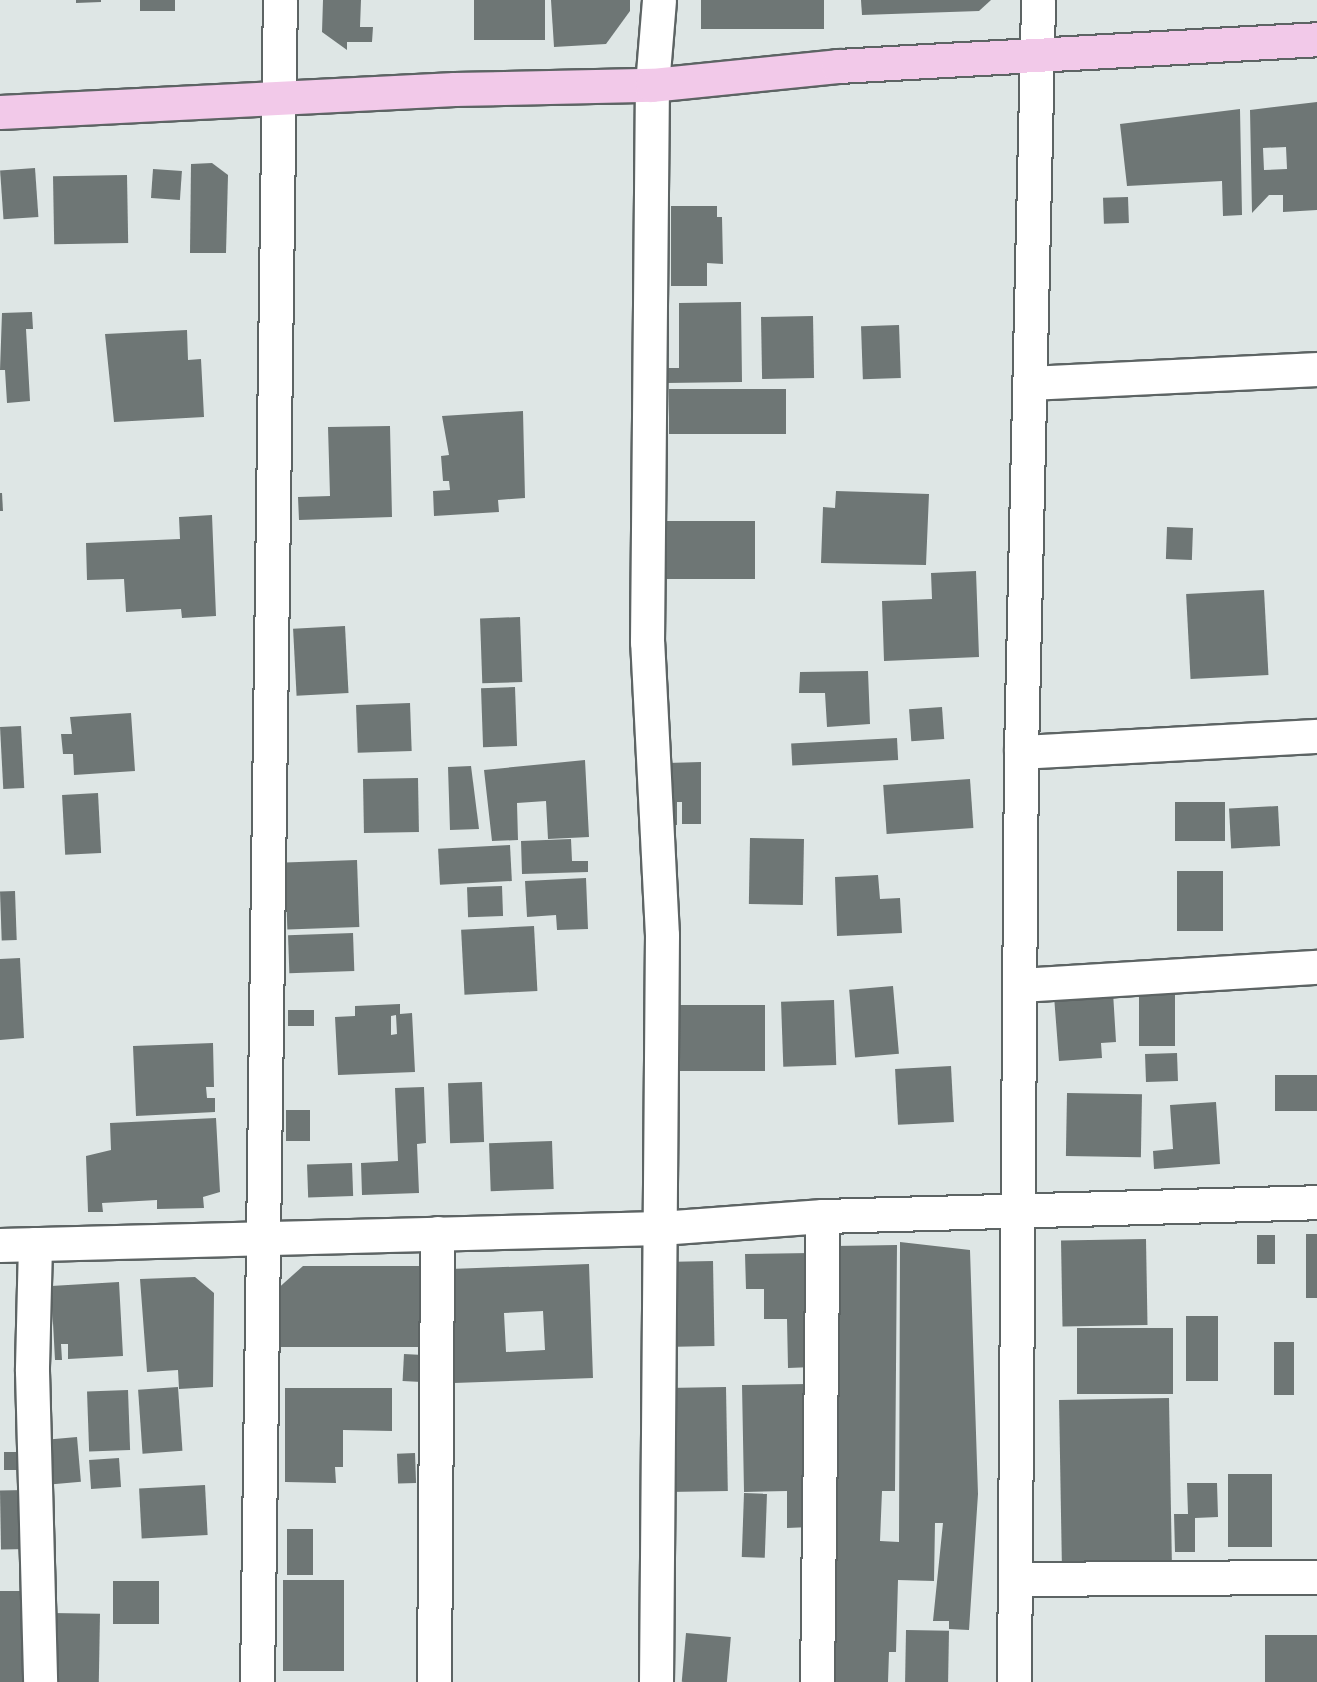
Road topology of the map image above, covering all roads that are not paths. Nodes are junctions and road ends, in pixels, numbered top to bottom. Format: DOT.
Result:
graph roads {
  1 [pos="280,0"];
  2 [pos="659,0"];
  3 [pos="1038,0"];
  4 [pos="1317,39"];
  5 [pos="1038,54"];
  6 [pos="652,85"];
  7 [pos="278,97"];
  8 [pos="0,112"];
  9 [pos="1317,369"];
  10 [pos="1030,383"];
  11 [pos="1317,736"];
  12 [pos="1021,752"];
  13 [pos="1317,967"];
  14 [pos="1020,985"];
  15 [pos="1317,1202"];
  16 [pos="1019,1212"];
  17 [pos="823,1216"];
  18 [pos="660,1228"];
  19 [pos="437,1233"];
  20 [pos="263,1237"];
  21 [pos="35,1244"];
  22 [pos="0,1245"];
  23 [pos="1317,1577"];
  24 [pos="1016,1580"];
  25 [pos="39,1682"];
  26 [pos="257,1682"];
  27 [pos="434,1682"];
  28 [pos="656,1682"];
  29 [pos="817,1682"];
  30 [pos="1014,1682"];
  1 -- 7 [label="street"];
  2 -- 6 [label="street"];
  3 -- 5 [label="street"];
  4 -- 5 [label="main road"];
  5 -- 6 [label="main road"];
  5 -- 10 [label="street"];
  6 -- 7 [label="main road"];
  6 -- 18 [label="street"];
  7 -- 8 [label="main road"];
  7 -- 20 [label="street"];
  9 -- 10 [label="street"];
  10 -- 12 [label="street"];
  11 -- 12 [label="street"];
  12 -- 14 [label="street"];
  13 -- 14 [label="street"];
  14 -- 16 [label="street"];
  15 -- 16 [label="street"];
  16 -- 17 [label="street"];
  16 -- 24 [label="street"];
  17 -- 18 [label="street"];
  17 -- 29 [label="street"];
  18 -- 19 [label="street"];
  18 -- 28 [label="street"];
  19 -- 20 [label="street"];
  19 -- 27 [label="street"];
  20 -- 21 [label="street"];
  20 -- 26 [label="street"];
  21 -- 22 [label="street"];
  21 -- 25 [label="street"];
  23 -- 24 [label="street"];
  24 -- 30 [label="street"];
}
